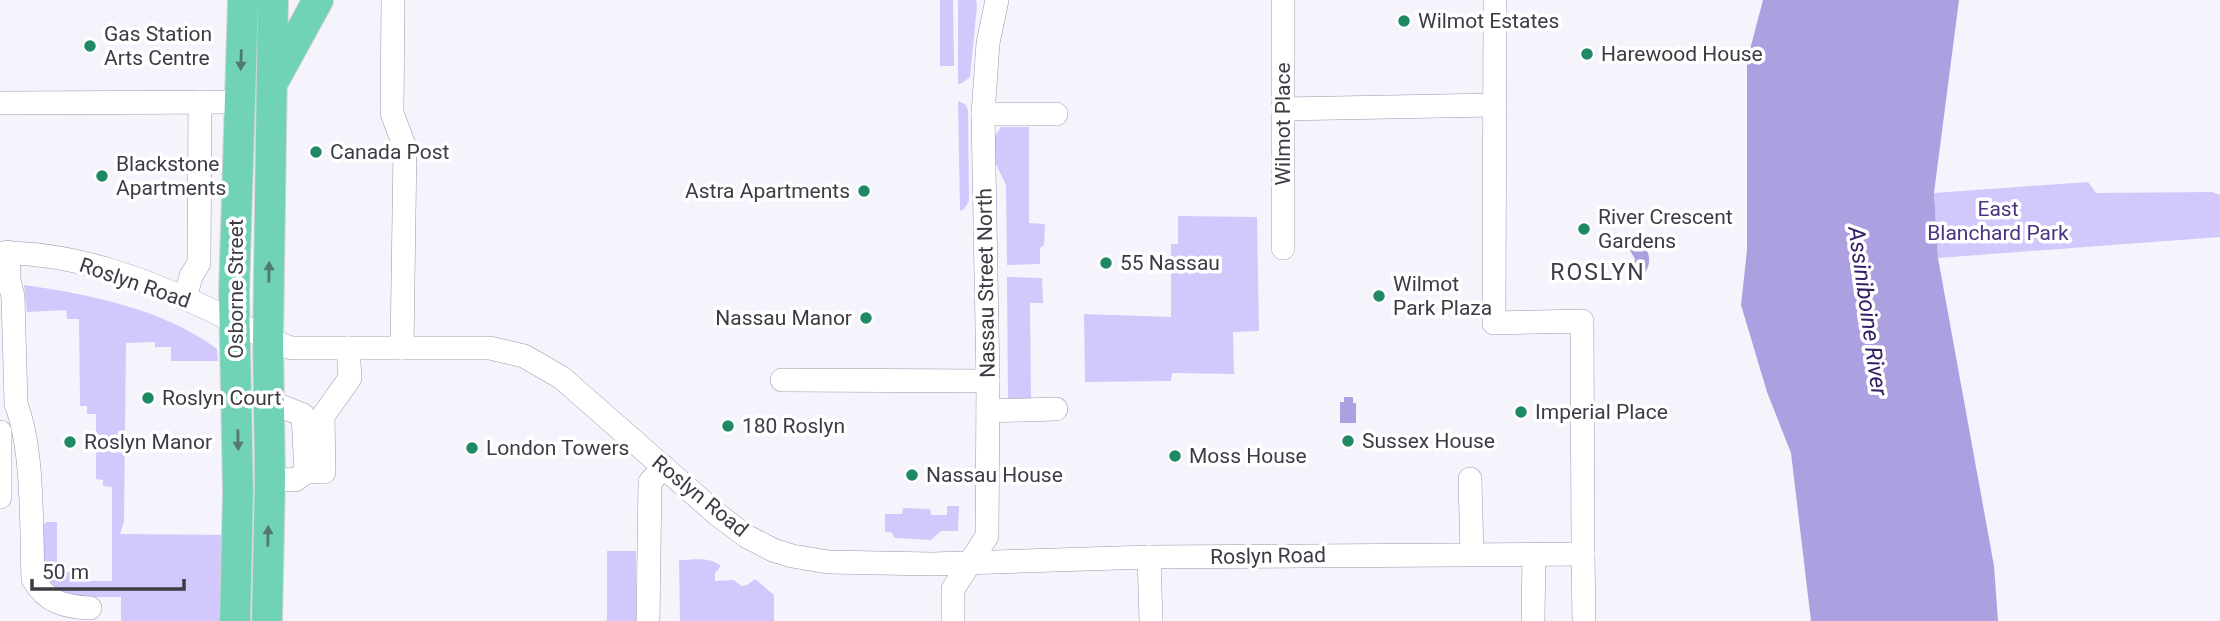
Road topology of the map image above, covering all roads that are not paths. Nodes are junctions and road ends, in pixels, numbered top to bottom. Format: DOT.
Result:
graph roads {
  1 [pos="243,0"];
  2 [pos="273,0"];
  3 [pos="318,0"];
  4 [pos="393,0"];
  5 [pos="1283,0"];
  6 [pos="1495,0"];
  7 [pos="994,3"];
  8 [pos="271,86"];
  9 [pos="200,102"];
  10 [pos="240,102"];
  11 [pos="0,103"];
  12 [pos="1495,105"];
  13 [pos="1283,109"];
  14 [pos="983,114"];
  15 [pos="1056,114"];
  16 [pos="1283,248"];
  17 [pos="4,253"];
  18 [pos="4,289"];
  19 [pos="185,299"];
  20 [pos="235,323"];
  21 [pos="268,340"];
  22 [pos="348,348"];
  23 [pos="402,348"];
  24 [pos="782,380"];
  25 [pos="988,381"];
  26 [pos="268,401"];
  27 [pos="1056,409"];
  28 [pos="988,411"];
  29 [pos="313,415"];
  30 [pos="0,432"];
  31 [pos="664,467"];
  32 [pos="270,479"];
  33 [pos="1470,479"];
  34 [pos="0,497"];
  35 [pos="1472,554"];
  36 [pos="1534,554"];
  37 [pos="1583,554"];
  38 [pos="1149,557"];
  39 [pos="969,563"];
  40 [pos="90,608"];
  41 [pos="235,621"];
  42 [pos="267,621"];
  43 [pos="648,621"];
  44 [pos="953,621"];
  45 [pos="1151,621"];
  46 [pos="1533,621"];
  47 [pos="1584,621"];
  1 -- 10 [label="main road, Osborne Street, one-way"];
  2 -- 8 [label="main road, Osborne Street"];
  3 -- 8 [label="main road"];
  4 -- 23 [label="street"];
  5 -- 13 [label="street, Wilmot Place"];
  6 -- 12 [label="street"];
  7 -- 14 [label="street, Nassau Street North"];
  21 -- 8 [label="main road, Osborne Street, one-way"];
  9 -- 10 [label="street"];
  9 -- 11 [label="street"];
  9 -- 19 [label="street"];
  10 -- 20 [label="main road, Osborne Street"];
  12 -- 13 [label="street"];
  12 -- 37 [label="street"];
  13 -- 16 [label="street, Wilmot Place"];
  14 -- 15 [label="street"];
  14 -- 25 [label="street, Nassau Street North"];
  17 -- 18 [label="street"];
  17 -- 19 [label="street, Roslyn Road"];
  18 -- 40 [label="street"];
  19 -- 20 [label="street, Roslyn Road"];
  20 -- 21 [label="street, Roslyn Road"];
  20 -- 41 [label="main road, Osborne Street, one-way"];
  21 -- 22 [label="street, Roslyn Road"];
  21 -- 26 [label="main road, Osborne Street"];
  22 -- 23 [label="street, Roslyn Road"];
  22 -- 29 [label="street"];
  23 -- 31 [label="street, Roslyn Road"];
  24 -- 25 [label="street"];
  25 -- 28 [label="street, Nassau Street North"];
  26 -- 29 [label="street"];
  26 -- 32 [label="main road, Osborne Street"];
  27 -- 28 [label="street"];
  28 -- 39 [label="street, Nassau Street North"];
  29 -- 32 [label="street"];
  30 -- 34 [label="street"];
  31 -- 39 [label="street, Roslyn Road"];
  31 -- 43 [label="street"];
  42 -- 32 [label="main road, Osborne Street, one-way"];
  33 -- 35 [label="street"];
  35 -- 36 [label="street, Roslyn Road"];
  35 -- 38 [label="street, Roslyn Road"];
  36 -- 37 [label="street, Roslyn Road"];
  36 -- 46 [label="street"];
  37 -- 47 [label="street"];
  38 -- 39 [label="street, Roslyn Road"];
  38 -- 45 [label="street"];
  39 -- 44 [label="street, Nassau Street North"];
}
